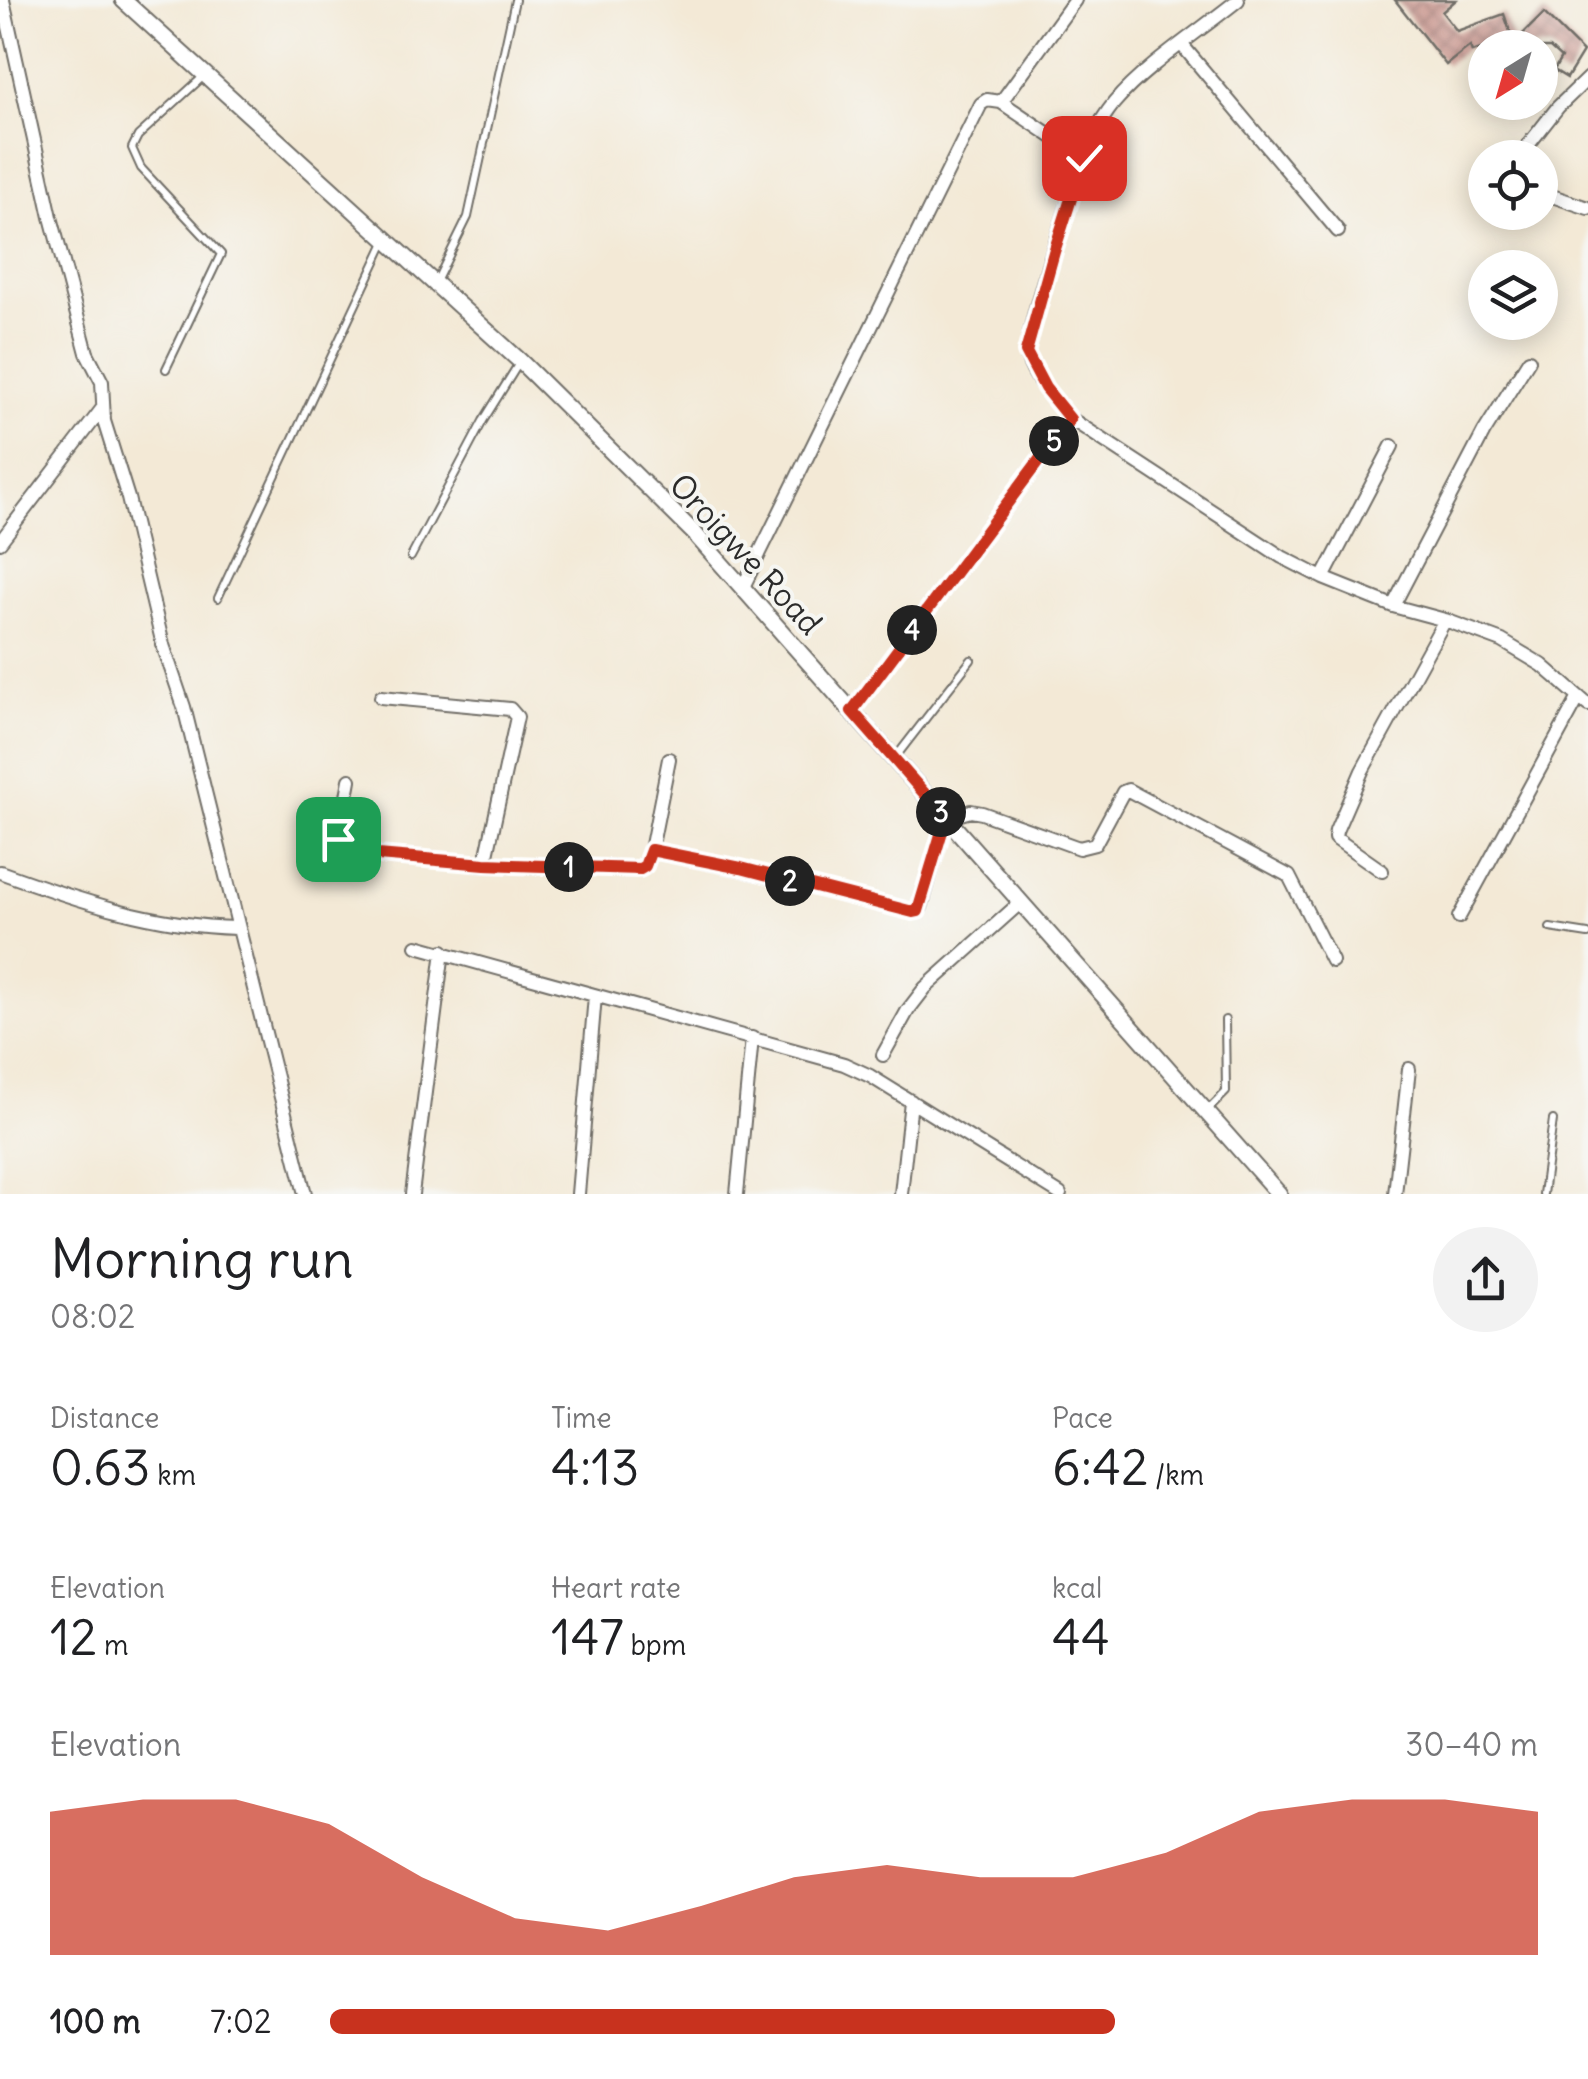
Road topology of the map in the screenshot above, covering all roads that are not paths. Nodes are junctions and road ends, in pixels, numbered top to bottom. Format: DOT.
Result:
graph roads {
  1 [pos="3,0"];
  2 [pos="123,0"];
  3 [pos="515,0"];
  4 [pos="1075,0"];
  5 [pos="1238,0"];
  6 [pos="1182,45"];
  7 [pos="206,75"];
  8 [pos="1588,78"];
  9 [pos="1001,102"];
  10 [pos="1532,140"];
  11 [pos="1084,158"];
  12 [pos="1558,198"];
  13 [pos="1588,208"];
  14 [pos="1338,231"];
  15 [pos="387,238"];
  16 [pos="435,283"];
  17 [pos="1529,360"];
  18 [pos="520,362"];
  19 [pos="166,369"];
  20 [pos="102,408"];
  21 [pos="1070,419"];
  22 [pos="1392,446"];
  23 [pos="0,542"];
  24 [pos="411,557"];
  25 [pos="1323,578"];
  26 [pos="743,587"];
  27 [pos="218,598"];
  28 [pos="1393,606"];
  29 [pos="1445,620"];
  30 [pos="971,660"];
  31 [pos="380,697"];
  32 [pos="1583,701"];
  33 [pos="852,711"];
  34 [pos="670,759"];
  35 [pos="894,759"];
  36 [pos="350,780"];
  37 [pos="946,818"];
  38 [pos="651,850"];
  39 [pos="485,864"];
  40 [pos="1382,871"];
  41 [pos="0,872"];
  42 [pos="1020,903"];
  43 [pos="1459,917"];
  44 [pos="236,928"];
  45 [pos="1550,928"];
  46 [pos="1588,934"];
  47 [pos="417,946"];
  48 [pos="443,950"];
  49 [pos="1332,961"];
  50 [pos="595,996"];
  51 [pos="1225,1020"];
  52 [pos="752,1038"];
  53 [pos="884,1056"];
  54 [pos="1410,1069"];
  55 [pos="911,1101"];
  56 [pos="1204,1113"];
  57 [pos="1552,1120"];
  58 [pos="304,1194"];
  59 [pos="412,1194"];
  60 [pos="578,1194"];
  61 [pos="738,1194"];
  62 [pos="901,1194"];
  63 [pos="1060,1194"];
  64 [pos="1279,1194"];
  65 [pos="1395,1194"];
  66 [pos="1543,1194"];
  1 -- 20 [label="street"];
  2 -- 7 [label="street, Oroigwe Road"];
  3 -- 16 [label="lane"];
  4 -- 9 [label="street"];
  5 -- 6 [label="street"];
  6 -- 11 [label="street"];
  6 -- 14 [label="street"];
  7 -- 15 [label="street, Oroigwe Road"];
  7 -- 19 [label="lane"];
  8 -- 10 [label="street"];
  9 -- 11 [label="street"];
  9 -- 26 [label="street"];
  11 -- 21 [label="street"];
  12 -- 13 [label="street"];
  15 -- 16 [label="street, Oroigwe Road"];
  15 -- 27 [label="lane"];
  16 -- 18 [label="street, Oroigwe Road"];
  17 -- 28 [label="street"];
  18 -- 24 [label="lane"];
  18 -- 26 [label="street, Oroigwe Road"];
  20 -- 23 [label="street"];
  20 -- 44 [label="street"];
  21 -- 25 [label="street"];
  21 -- 33 [label="street"];
  22 -- 25 [label="street"];
  25 -- 28 [label="street"];
  26 -- 33 [label="street, Oroigwe Road"];
  28 -- 29 [label="street"];
  29 -- 32 [label="street"];
  29 -- 40 [label="street"];
  30 -- 35 [label="lane"];
  31 -- 39 [label="street"];
  32 -- 43 [label="street"];
  33 -- 35 [label="street, Oroigwe Road"];
  34 -- 38 [label="street"];
  35 -- 37 [label="street, Oroigwe Road"];
  36 -- 39 [label="street"];
  37 -- 38 [label="street"];
  37 -- 42 [label="street, Oroigwe Road"];
  37 -- 49 [label="street"];
  38 -- 39 [label="street"];
  41 -- 44 [label="street"];
  42 -- 53 [label="street"];
  42 -- 56 [label="street, Oroigwe Road"];
  44 -- 58 [label="street"];
  45 -- 46 [label="lane"];
  47 -- 48 [label="street"];
  48 -- 50 [label="street"];
  48 -- 59 [label="street"];
  50 -- 52 [label="street"];
  50 -- 60 [label="street"];
  51 -- 56 [label="lane"];
  52 -- 55 [label="street"];
  52 -- 61 [label="street"];
  54 -- 65 [label="street"];
  55 -- 62 [label="street"];
  55 -- 63 [label="street"];
  56 -- 64 [label="street, Oroigwe Road"];
  57 -- 66 [label="lane"];
}
